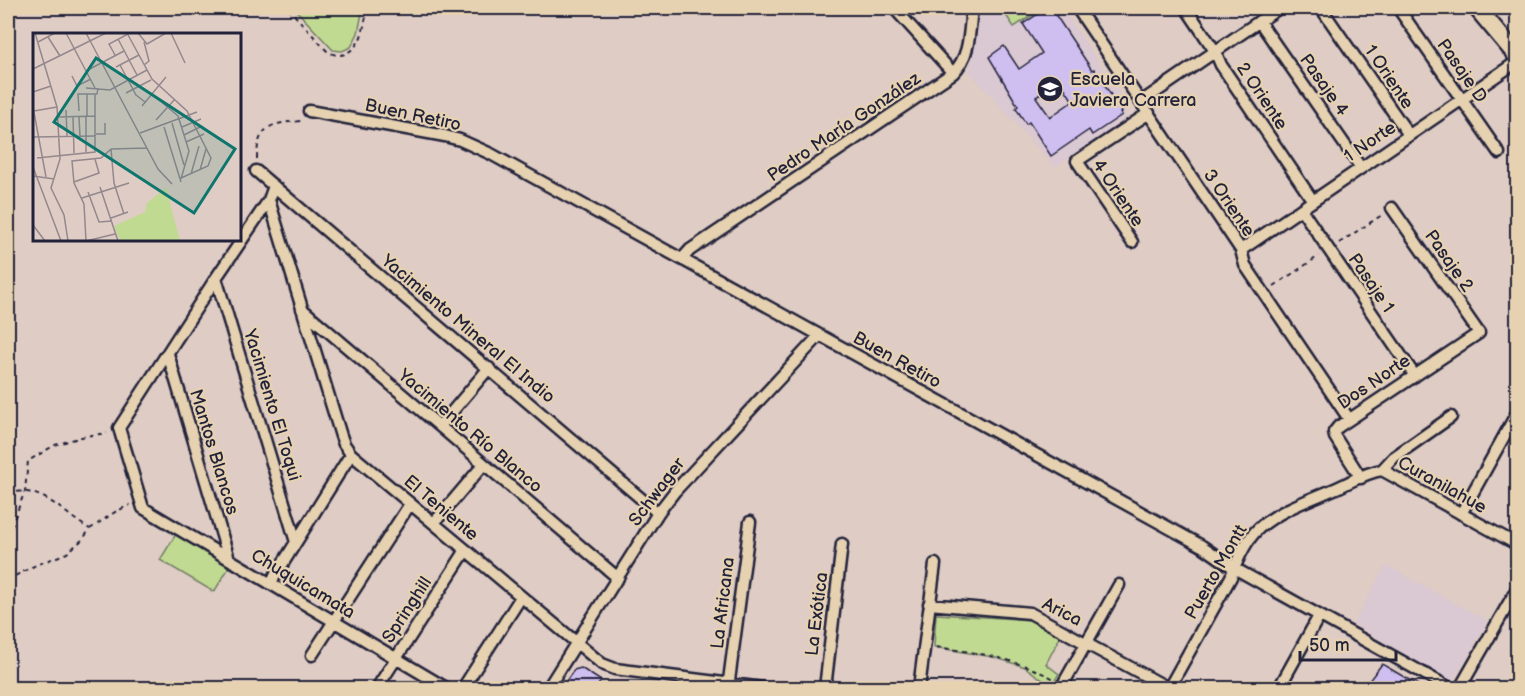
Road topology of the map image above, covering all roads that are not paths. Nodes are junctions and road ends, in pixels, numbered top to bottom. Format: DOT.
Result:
graph roads {
  1 [pos="894,8"];
  2 [pos="972,8"];
  3 [pos="1077,8"];
  4 [pos="1186,8"];
  5 [pos="1279,8"];
  6 [pos="1321,8"];
  7 [pos="1398,8"];
  8 [pos="1477,8"];
  9 [pos="1259,21"];
  10 [pos="1215,51"];
  11 [pos="1518,57"];
  12 [pos="1518,61"];
  13 [pos="953,73"];
  14 [pos="1462,99"];
  15 [pos="1141,102"];
  16 [pos="309,111"];
  17 [pos="1149,113"];
  18 [pos="1409,135"];
  19 [pos="1499,153"];
  20 [pos="1361,168"];
  21 [pos="256,171"];
  22 [pos="274,186"];
  23 [pos="269,200"];
  24 [pos="1313,201"];
  25 [pos="1392,208"];
  26 [pos="1301,209"];
  27 [pos="242,240"];
  28 [pos="240,242"];
  29 [pos="1132,243"];
  30 [pos="1242,250"];
  31 [pos="682,259"];
  32 [pos="216,278"];
  33 [pos="302,308"];
  34 [pos="1479,333"];
  35 [pos="819,336"];
  36 [pos="168,354"];
  37 [pos="489,368"];
  38 [pos="1415,375"];
  39 [pos="1518,411"];
  40 [pos="1451,417"];
  41 [pos="1349,419"];
  42 [pos="440,426"];
  43 [pos="351,454"];
  44 [pos="484,464"];
  45 [pos="1382,470"];
  46 [pos="1361,478"];
  47 [pos="410,504"];
  48 [pos="658,513"];
  49 [pos="1461,514"];
  50 [pos="750,522"];
  51 [pos="434,524"];
  52 [pos="296,542"];
  53 [pos="842,544"];
  54 [pos="1517,544"];
  55 [pos="466,550"];
  56 [pos="229,559"];
  57 [pos="934,564"];
  58 [pos="1234,568"];
  59 [pos="618,578"];
  60 [pos="270,584"];
  61 [pos="1119,585"];
  62 [pos="1518,587"];
  63 [pos="521,597"];
  64 [pos="930,604"];
  65 [pos="1319,616"];
  66 [pos="333,621"];
  67 [pos="577,643"];
  68 [pos="1086,643"];
  69 [pos="312,655"];
  70 [pos="396,659"];
  71 [pos="728,686"];
  72 [pos="1062,686"];
  73 [pos="376,688"];
  74 [pos="446,688"];
  75 [pos="463,688"];
  76 [pos="548,688"];
  77 [pos="763,688"];
  78 [pos="825,688"];
  79 [pos="919,688"];
  80 [pos="1168,688"];
  81 [pos="1280,688"];
  82 [pos="1450,688"];
  83 [pos="1460,688"];
  1 -- 13 [label="street, Pedro María González"];
  2 -- 13 [label="street"];
  3 -- 15 [label="street, 3 Oriente"];
  4 -- 10 [label="street, 2 Oriente"];
  5 -- 9 [label="street"];
  6 -- 18 [label="street, 1 Oriente"];
  7 -- 14 [label="street, Pasaje D"];
  8 -- 11 [label="main road"];
  9 -- 10 [label="street"];
  9 -- 20 [label="street, Pasaje 4"];
  10 -- 15 [label="street"];
  10 -- 24 [label="street, 2 Oriente"];
  12 -- 14 [label="street, 1 Norte"];
  13 -- 31 [label="street, Pedro María González"];
  14 -- 18 [label="street, 1 Norte"];
  14 -- 19 [label="street, Pasaje D"];
  15 -- 17 [label="street, 3 Oriente"];
  16 -- 31 [label="street, Buen Retiro"];
  17 -- 29 [label="street, 4 Oriente"];
  17 -- 30 [label="street, 3 Oriente"];
  18 -- 20 [label="street, 1 Norte"];
  20 -- 24 [label="street, 1 Norte"];
  21 -- 22 [label="street, Yacimiento Mineral El Indio"];
  22 -- 23 [label="street"];
  22 -- 37 [label="street, Yacimiento Mineral El Indio"];
  23 -- 27 [label="street"];
  23 -- 33 [label="street, El Teniente"];
  24 -- 26 [label="street, 1 Norte"];
  25 -- 34 [label="street, Pasaje 2"];
  26 -- 30 [label="street, 1 Norte"];
  26 -- 38 [label="street, Pasaje 1"];
  28 -- 32 [label="street"];
  30 -- 41 [label="street, 3 Oriente"];
  31 -- 35 [label="street, Buen Retiro"];
  32 -- 36 [label="street"];
  32 -- 52 [label="street, Yacimiento El Toqui"];
  33 -- 42 [label="street, Yacimiento Río Blanco"];
  33 -- 43 [label="street, El Teniente"];
  34 -- 38 [label="street, Dos Norte"];
  35 -- 48 [label="street, Schwager"];
  35 -- 58 [label="street, Buen Retiro"];
  36 -- 56 [label="street, Mantos Blancos"];
  36 -- 56 [label="street, Chuquicamata"];
  37 -- 42 [label="street"];
  37 -- 48 [label="street, Yacimiento Mineral El Indio"];
  38 -- 41 [label="street, Dos Norte"];
  39 -- 49 [label="street"];
  40 -- 45 [label="street"];
  41 -- 46 [label="street, Dos Norte"];
  42 -- 44 [label="street, Yacimiento Río Blanco"];
  43 -- 47 [label="street, El Teniente"];
  43 -- 52 [label="street"];
  44 -- 51 [label="street"];
  44 -- 59 [label="street, Yacimiento Río Blanco"];
  45 -- 46 [label="street, Puerto Montt"];
  45 -- 49 [label="street, Curanilahue"];
  46 -- 58 [label="street, Puerto Montt"];
  47 -- 51 [label="street, El Teniente"];
  47 -- 66 [label="street"];
  48 -- 59 [label="street, Schwager"];
  49 -- 54 [label="street, Curanilahue"];
  50 -- 71 [label="street, La Africana"];
  51 -- 55 [label="street, El Teniente"];
  52 -- 60 [label="street"];
  53 -- 78 [label="street, La Exótica"];
  55 -- 63 [label="street, El Teniente"];
  55 -- 70 [label="street, Springhill"];
  56 -- 60 [label="street, Chuquicamata"];
  57 -- 64 [label="street"];
  58 -- 65 [label="street, Buen Retiro"];
  58 -- 80 [label="street, Puerto Montt"];
  59 -- 67 [label="street, Schwager"];
  60 -- 66 [label="street, Chuquicamata"];
  61 -- 68 [label="street"];
  62 -- 83 [label="street"];
  63 -- 67 [label="street, El Teniente"];
  63 -- 75 [label="street"];
  64 -- 68 [label="street, Arica"];
  64 -- 79 [label="street"];
  65 -- 81 [label="street"];
  65 -- 82 [label="street, Buen Retiro"];
  66 -- 69 [label="street"];
  66 -- 70 [label="street, Chuquicamata"];
  67 -- 71 [label="street, El Teniente"];
  67 -- 76 [label="street, Schwager"];
  68 -- 72 [label="street"];
  68 -- 80 [label="street, Arica"];
  70 -- 73 [label="street, Springhill"];
  70 -- 74 [label="street, Chuquicamata"];
  71 -- 77 [label="street, El Teniente"];
}
